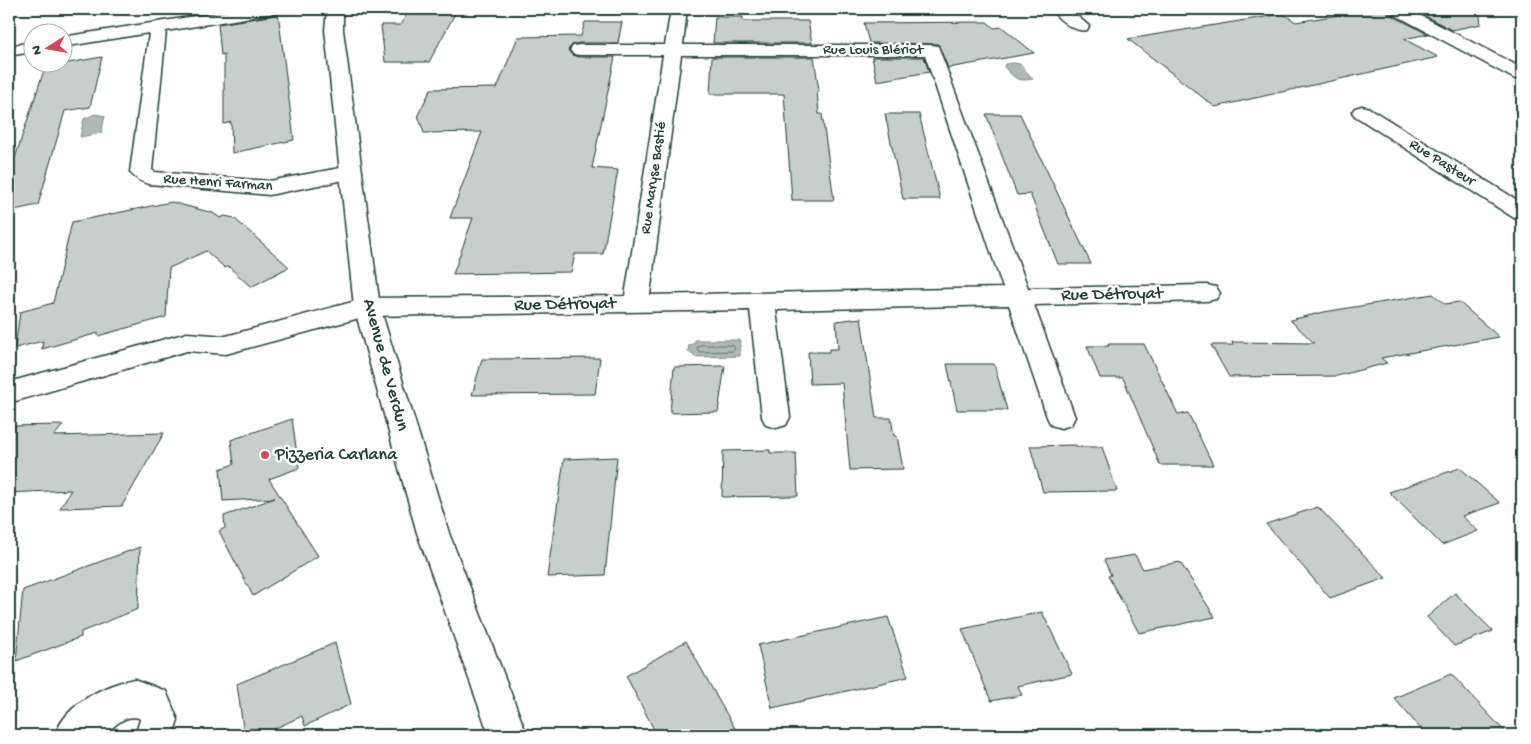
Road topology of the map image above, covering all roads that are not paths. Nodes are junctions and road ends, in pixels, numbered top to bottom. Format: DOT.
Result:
graph roads {
  1 [pos="270,9"];
  2 [pos="335,9"];
  3 [pos="679,9"];
  4 [pos="1060,9"];
  5 [pos="1396,9"];
  6 [pos="1081,26"];
  7 [pos="158,27"];
  8 [pos="72,40"];
  9 [pos="22,49"];
  10 [pos="579,50"];
  11 [pos="9,51"];
  12 [pos="673,51"];
  13 [pos="1522,75"];
  14 [pos="1362,112"];
  15 [pos="351,172"];
  16 [pos="1522,213"];
  17 [pos="1207,292"];
  18 [pos="1017,296"];
  19 [pos="762,302"];
  20 [pos="636,304"];
  21 [pos="367,307"];
  22 [pos="9,393"];
  23 [pos="776,417"];
  24 [pos="1061,417"];
  25 [pos="74,735"];
  26 [pos="154,735"];
  27 [pos="508,735"];
  1 -- 7 [label="street"];
  2 -- 15 [label="street, Avenue de Verdun"];
  3 -- 12 [label="street, Rue Maryse Bastié"];
  4 -- 6 [label="street"];
  5 -- 13 [label="street"];
  7 -- 8 [label="street"];
  7 -- 15 [label="street, Rue Henri Farman"];
  9 -- 11 [label="street"];
  10 -- 12 [label="street"];
  12 -- 18 [label="street, Rue Louis Blériot"];
  12 -- 20 [label="street, Rue Maryse Bastié"];
  14 -- 16 [label="street, Rue Pasteur"];
  15 -- 21 [label="street, Avenue de Verdun"];
  17 -- 18 [label="street, Rue Détroyat"];
  18 -- 19 [label="street, Rue Détroyat"];
  18 -- 24 [label="street"];
  19 -- 20 [label="street, Rue Détroyat"];
  19 -- 23 [label="street"];
  20 -- 21 [label="street, Rue Détroyat"];
  21 -- 22 [label="street, Rue Détroyat"];
  21 -- 27 [label="street, Avenue de Verdun"];
  25 -- 26 [label="street"];
}
